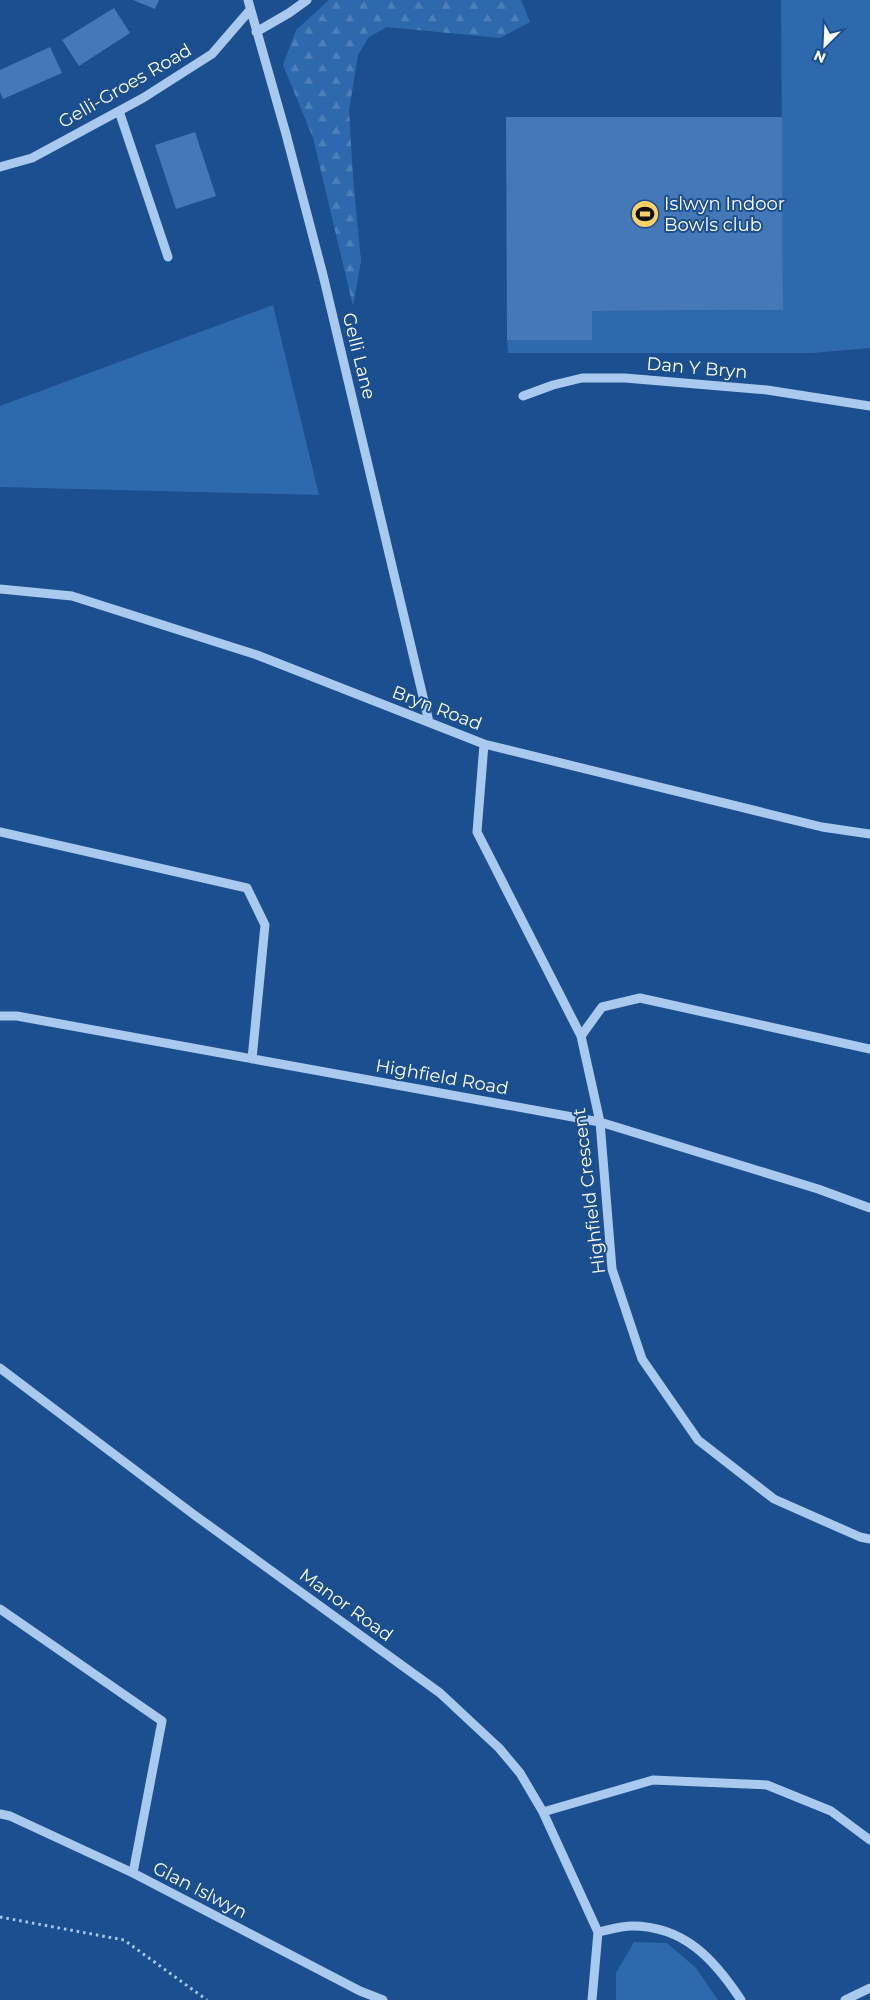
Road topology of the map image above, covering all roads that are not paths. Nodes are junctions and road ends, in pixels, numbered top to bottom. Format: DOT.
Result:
graph roads {
  1 [pos="248,0"];
  2 [pos="308,0"];
  3 [pos="250,10"];
  4 [pos="256,32"];
  5 [pos="119,111"];
  6 [pos="0,167"];
  7 [pos="168,258"];
  8 [pos="523,396"];
  9 [pos="870,406"];
  10 [pos="0,589"];
  11 [pos="429,722"];
  12 [pos="484,744"];
  13 [pos="0,832"];
  14 [pos="870,834"];
  15 [pos="0,1016"];
  16 [pos="581,1036"];
  17 [pos="870,1048"];
  18 [pos="252,1059"];
  19 [pos="600,1122"];
  20 [pos="870,1208"];
  21 [pos="0,1368"];
  22 [pos="870,1540"];
  23 [pos="0,1609"];
  24 [pos="543,1812"];
  25 [pos="0,1814"];
  26 [pos="870,1840"];
  27 [pos="133,1873"];
  28 [pos="598,1932"];
  29 [pos="870,1988"];
  30 [pos="383,2000"];
  31 [pos="592,2000"];
  32 [pos="740,2000"];
  33 [pos="845,2000"];
  1 -- 3 [label="street, Gelli Lane"];
  2 -- 4 [label="street"];
  3 -- 4 [label="street, Gelli Lane"];
  3 -- 5 [label="street, Gelli-Groes Road"];
  4 -- 11 [label="street, Gelli Lane"];
  5 -- 6 [label="street, Gelli-Groes Road"];
  5 -- 7 [label="street"];
  8 -- 9 [label="street, Dan Y Bryn"];
  10 -- 11 [label="street, Bryn Road"];
  11 -- 12 [label="street, Bryn Road"];
  12 -- 14 [label="street, Bryn Road"];
  12 -- 16 [label="street, Highfield Crescent"];
  13 -- 18 [label="street"];
  15 -- 18 [label="street, Highfield Road"];
  16 -- 17 [label="street"];
  16 -- 19 [label="street, Highfield Crescent"];
  18 -- 19 [label="street, Highfield Road"];
  19 -- 20 [label="street, Highfield Road"];
  19 -- 22 [label="street, Highfield Crescent"];
  21 -- 24 [label="street, Manor Road"];
  23 -- 27 [label="street"];
  24 -- 26 [label="street"];
  24 -- 28 [label="street, Manor Road"];
  25 -- 27 [label="street, Glan Islwyn"];
  27 -- 30 [label="street, Glan Islwyn"];
  28 -- 31 [label="street"];
  28 -- 32 [label="street"];
  29 -- 33 [label="street"];
}
